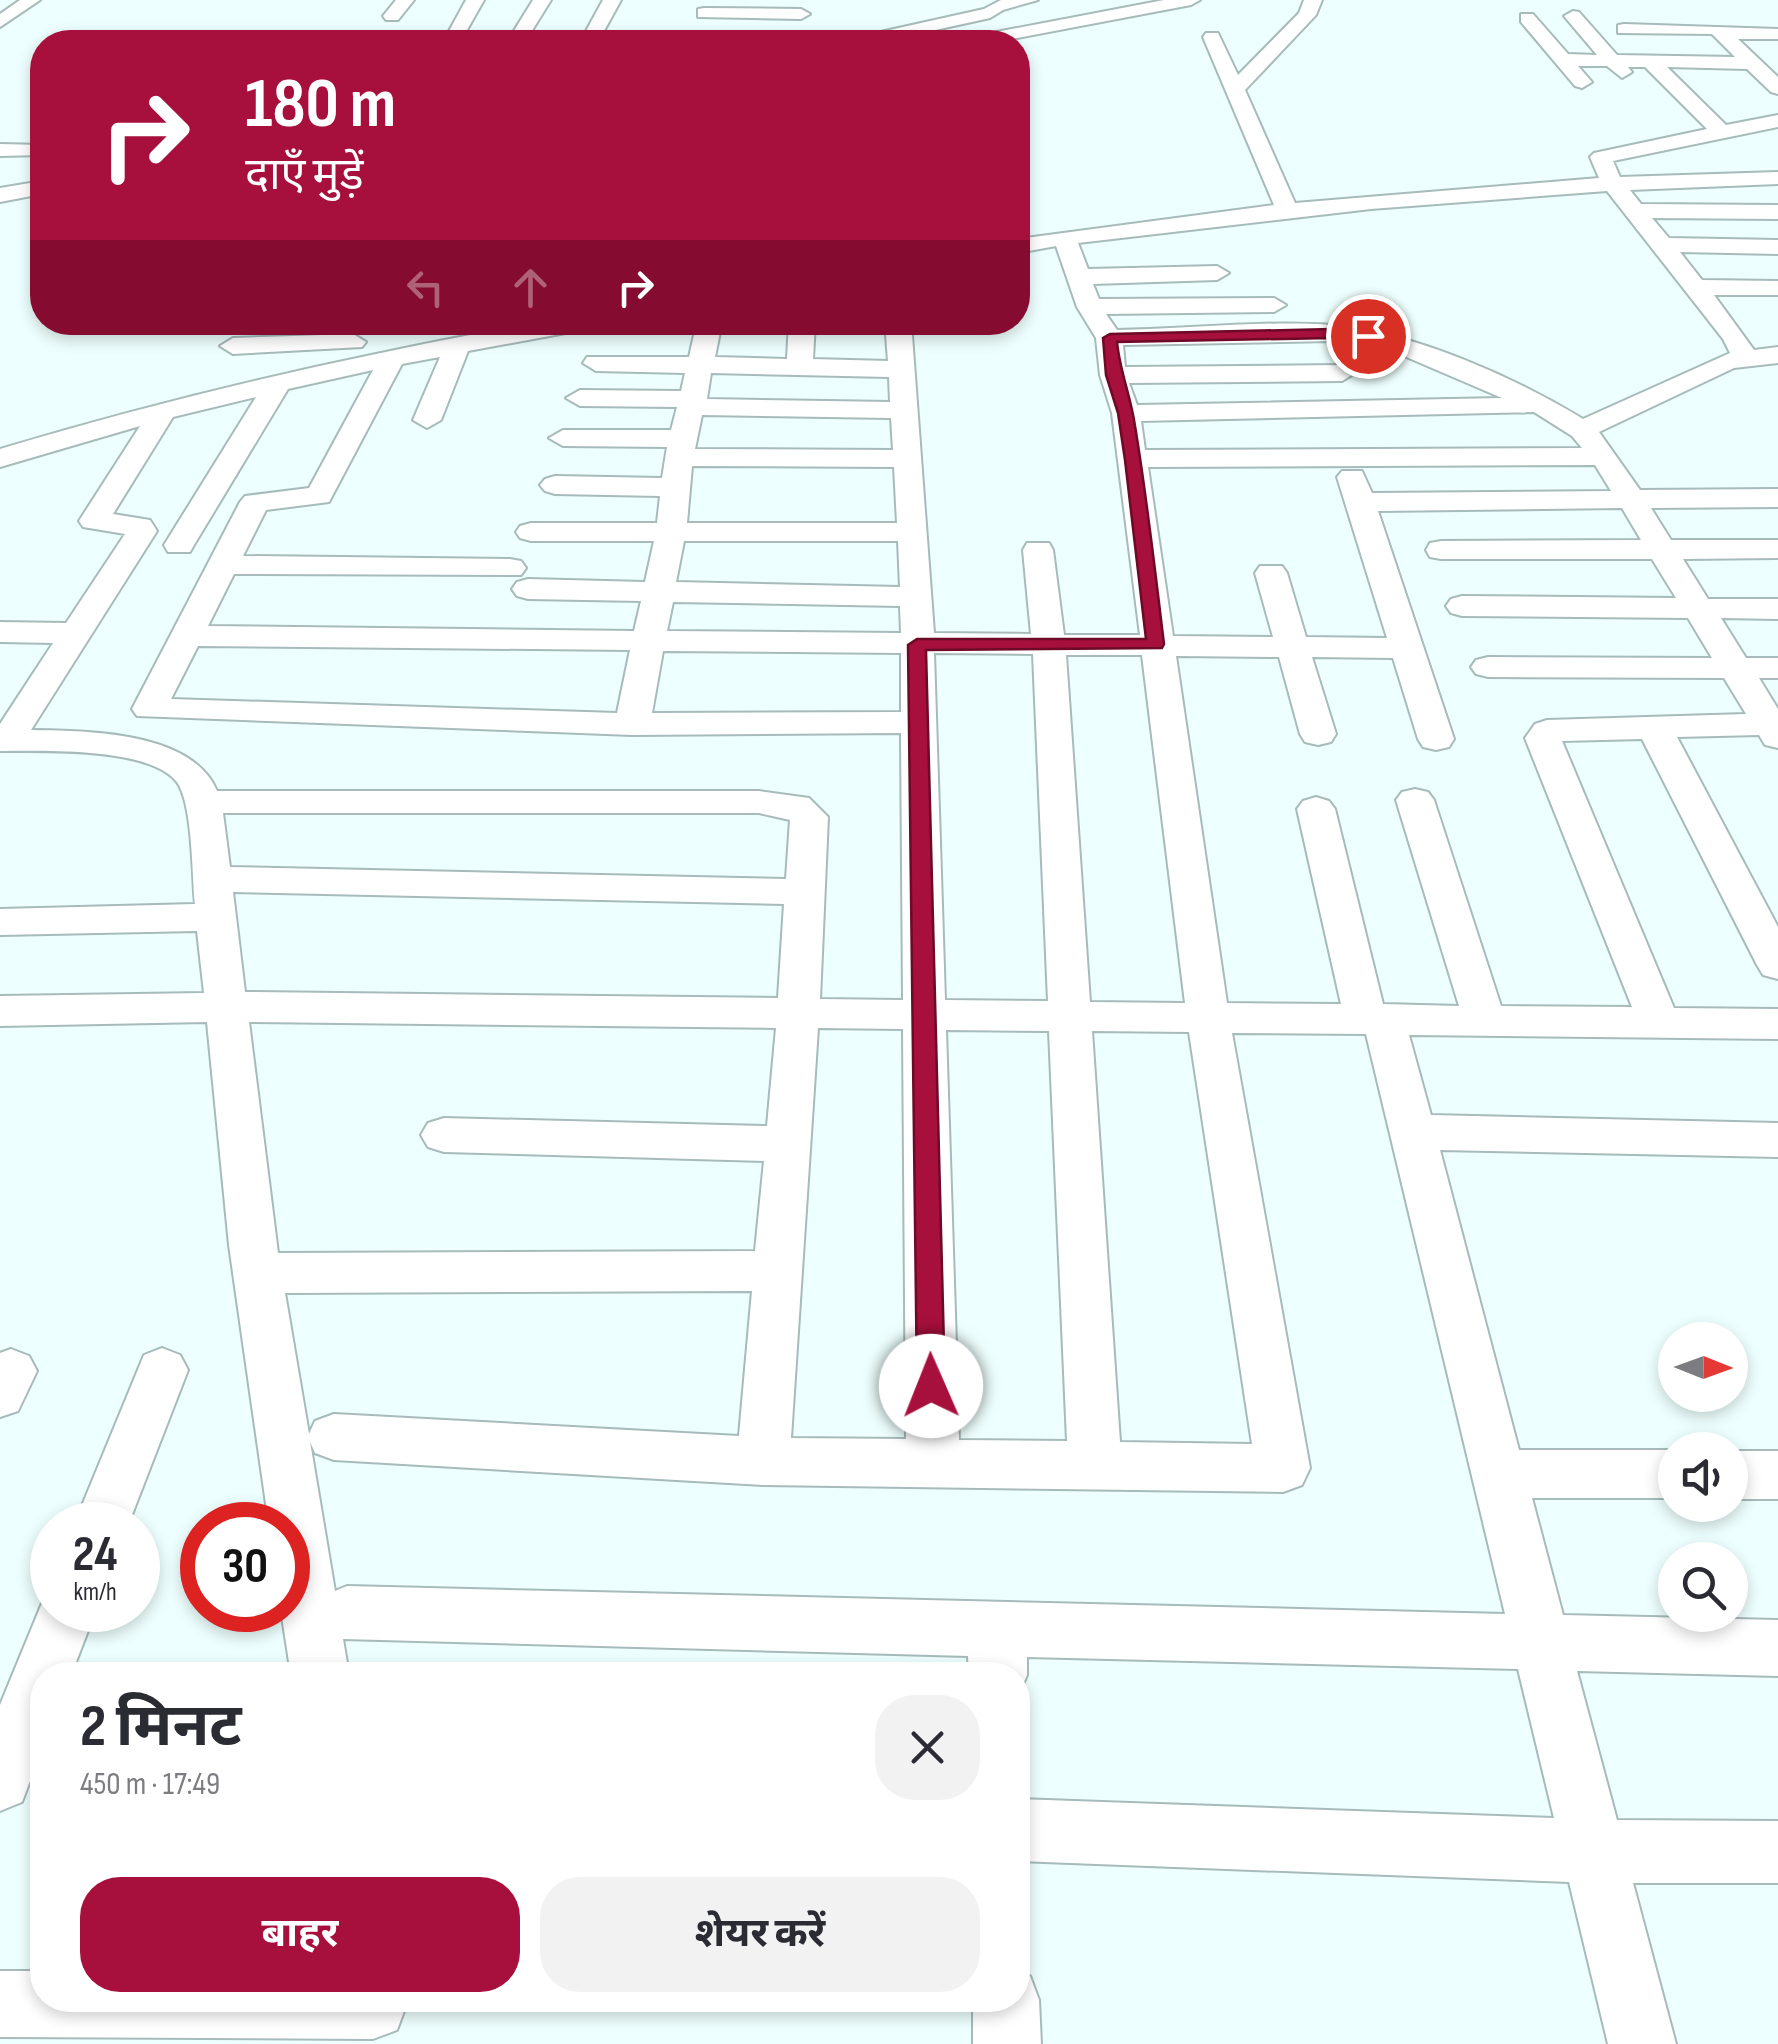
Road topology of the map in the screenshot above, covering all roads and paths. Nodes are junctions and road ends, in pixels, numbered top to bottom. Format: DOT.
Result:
graph roads {
  1 [pos="404,0"];
  2 [pos="475,0"];
  3 [pos="542,0"];
  4 [pos="612,0"];
  5 [pos="1029,0"];
  6 [pos="1191,0"];
  7 [pos="1313,0"];
  8 [pos="27,2"];
  9 [pos="997,3"];
  10 [pos="0,4"];
  11 [pos="869,14"];
  12 [pos="392,16"];
  13 [pos="1574,16"];
  14 [pos="1527,18"];
  15 [pos="0,22"];
  16 [pos="704,22"];
  17 [pos="1624,28"];
  18 [pos="459,30"];
  19 [pos="523,30"];
  20 [pos="596,30"];
  21 [pos="780,30"];
  22 [pos="865,30"];
  23 [pos="891,30"];
  24 [pos="1030,31"];
  25 [pos="1778,34"];
  26 [pos="1212,37"];
  27 [pos="1727,39"];
  28 [pos="1649,52"];
  29 [pos="1564,60"];
  30 [pos="1614,61"];
  31 [pos="1752,63"];
  32 [pos="1633,85"];
  33 [pos="1586,86"];
  34 [pos="1778,88"];
  35 [pos="1235,89"];
  36 [pos="1778,121"];
  37 [pos="1752,126"];
  38 [pos="1720,131"];
  39 [pos="1778,139"];
  40 [pos="0,150"];
  41 [pos="30,150"];
  42 [pos="1778,178"];
  43 [pos="1612,181"];
  44 [pos="30,190"];
  45 [pos="0,195"];
  46 [pos="1287,210"];
  47 [pos="1635,211"];
  48 [pos="1778,212"];
  49 [pos="1064,237"];
  50 [pos="1030,244"];
  51 [pos="1664,245"];
  52 [pos="1778,247"];
  53 [pos="1217,273"];
  54 [pos="1695,287"];
  55 [pos="1778,288"];
  56 [pos="1274,305"];
  57 [pos="1097,324"];
  58 [pos="332,335"];
  59 [pos="357,335"];
  60 [pos="514,335"];
  61 [pos="707,335"];
  62 [pos="801,335"];
  63 [pos="899,335"];
  64 [pos="233,346"];
  65 [pos="457,346"];
  66 [pos="1778,355"];
  67 [pos="1744,356"];
  68 [pos="392,360"];
  69 [pos="596,362"];
  70 [pos="700,364"];
  71 [pos="799,368"];
  72 [pos="902,369"];
  73 [pos="338,370"];
  74 [pos="1342,372"];
  75 [pos="278,383"];
  76 [pos="580,398"];
  77 [pos="692,403"];
  78 [pos="1543,406"];
  79 [pos="904,410"];
  80 [pos="163,412"];
  81 [pos="1126,413"];
  82 [pos="427,420"];
  83 [pos="1582,430"];
  84 [pos="563,438"];
  85 [pos="1604,456"];
  86 [pos="0,458"];
  87 [pos="1346,458"];
  88 [pos="908,459"];
  89 [pos="1133,460"];
  90 [pos="680,461"];
  91 [pos="555,485"];
  92 [pos="1778,498"];
  93 [pos="1630,500"];
  94 [pos="1360,502"];
  95 [pos="671,531"];
  96 [pos="531,532"];
  97 [pos="912,532"];
  98 [pos="179,545"];
  99 [pos="1778,549"];
  100 [pos="1038,550"];
  101 [pos="1441,550"];
  102 [pos="1662,550"];
  103 [pos="223,565"];
  104 [pos="1272,573"];
  105 [pos="656,592"];
  106 [pos="916,597"];
  107 [pos="1462,606"];
  108 [pos="1698,608"];
  109 [pos="1778,609"];
  110 [pos="0,632"];
  111 [pos="75,633"];
  112 [pos="184,636"];
  113 [pos="646,643"];
  114 [pos="1049,644"];
  115 [pos="1156,644"];
  116 [pos="917,645"];
  117 [pos="1294,646"];
  118 [pos="1407,648"];
  119 [pos="1488,667"];
  120 [pos="1735,668"];
  121 [pos="1778,668"];
  122 [pos="919,722"];
  123 [pos="632,724"];
  124 [pos="137,728"];
  125 [pos="1654,728"];
  126 [pos="1776,733"];
  127 [pos="1318,734"];
  128 [pos="1436,739"];
  129 [pos="3,740"];
  130 [pos="1416,800"];
  131 [pos="203,802"];
  132 [pos="1316,809"];
  133 [pos="804,892"];
  134 [pos="214,898"];
  135 [pos="0,922"];
  136 [pos="1778,966"];
  137 [pos="226,1007"];
  138 [pos="0,1011"];
  139 [pos="798,1014"];
  140 [pos="922,1015"];
  141 [pos="1070,1018"];
  142 [pos="1208,1019"];
  143 [pos="1375,1019"];
  144 [pos="1485,1022"];
  145 [pos="1659,1024"];
  146 [pos="1778,1024"];
  147 [pos="1412,1132"];
  148 [pos="444,1135"];
  149 [pos="1778,1140"];
  150 [pos="788,1144"];
  151 [pos="778,1271"];
  152 [pos="257,1273"];
  153 [pos="162,1370"];
  154 [pos="334,1437"];
  155 [pos="762,1461"];
  156 [pos="933,1461"];
  157 [pos="1095,1466"];
  158 [pos="1499,1474"];
  159 [pos="1658,1474"];
  160 [pos="1748,1475"];
  161 [pos="1778,1475"];
  162 [pos="110,1502"];
  163 [pos="347,1613"];
  164 [pos="58,1632"];
  165 [pos="1543,1644"];
  166 [pos="1778,1648"];
  167 [pos="998,1652"];
  168 [pos="47,1662"];
  169 [pos="318,1662"];
  170 [pos="30,1704"];
  171 [pos="0,1780"];
  172 [pos="1030,1830"];
  173 [pos="1594,1851"];
  174 [pos="1778,1852"];
  175 [pos="0,2004"];
  176 [pos="30,2005"];
  177 [pos="231,2012"];
  178 [pos="1006,2012"];
  179 [pos="376,2017"];
  180 [pos="1007,2044"];
  181 [pos="1642,2044"];
  1 -- 12 [label="street"];
  2 -- 18 [label="street"];
  3 -- 19 [label="street"];
  4 -- 20 [label="street"];
  5 -- 9 [label="street"];
  6 -- 24 [label="street"];
  7 -- 35 [label="street"];
  8 -- 10 [label="street"];
  8 -- 15 [label="street"];
  9 -- 23 [label="street"];
  11 -- 22 [label="street"];
  13 -- 30 [label="street"];
  14 -- 29 [label="street"];
  16 -- 21 [label="street"];
  17 -- 27 [label="street"];
  25 -- 27 [label="street"];
  26 -- 35 [label="street"];
  27 -- 28 [label="street"];
  27 -- 31 [label="street"];
  28 -- 30 [label="street"];
  28 -- 31 [label="street"];
  28 -- 38 [label="street"];
  29 -- 30 [label="street"];
  29 -- 33 [label="street"];
  30 -- 32 [label="street"];
  31 -- 34 [label="street"];
  35 -- 46 [label="street"];
  36 -- 37 [label="street"];
  37 -- 38 [label="street"];
  37 -- 39 [label="street"];
  38 -- 43 [label="street"];
  40 -- 41 [label="street"];
  42 -- 43 [label="street"];
  43 -- 46 [label="street"];
  43 -- 47 [label="street"];
  44 -- 45 [label="street"];
  46 -- 49 [label="street"];
  47 -- 48 [label="street"];
  47 -- 51 [label="street"];
  49 -- 50 [label="street"];
  49 -- 57 [label="street"];
  51 -- 52 [label="street"];
  51 -- 54 [label="street"];
  53 -- 57 [label="street"];
  54 -- 55 [label="street"];
  54 -- 67 [label="street"];
  56 -- 57 [label="street"];
  57 -- 74 [label="street"];
  57 -- 78 [label="street"];
  57 -- 81 [label="street"];
  58 -- 64 [label="street"];
  59 -- 73 [label="street"];
  60 -- 65 [label="street"];
  61 -- 70 [label="street"];
  62 -- 71 [label="street"];
  63 -- 72 [label="street"];
  65 -- 68 [label="street"];
  65 -- 82 [label="street"];
  66 -- 67 [label="street"];
  67 -- 83 [label="street"];
  68 -- 73 [label="street"];
  68 -- 103 [label="street"];
  69 -- 70 [label="street"];
  70 -- 71 [label="street"];
  70 -- 77 [label="street"];
  71 -- 72 [label="street"];
  72 -- 79 [label="street"];
  73 -- 75 [label="street"];
  75 -- 80 [label="street"];
  75 -- 98 [label="street"];
  76 -- 77 [label="street"];
  77 -- 79 [label="street"];
  77 -- 90 [label="street"];
  78 -- 81 [label="street"];
  78 -- 83 [label="street"];
  79 -- 88 [label="street"];
  80 -- 86 [label="street"];
  80 -- 111 [label="street"];
  81 -- 89 [label="street"];
  83 -- 85 [label="street"];
  84 -- 90 [label="street"];
  85 -- 87 [label="street"];
  85 -- 93 [label="street"];
  87 -- 89 [label="street"];
  87 -- 94 [label="street"];
  88 -- 90 [label="street"];
  88 -- 97 [label="street"];
  89 -- 115 [label="street"];
  90 -- 91 [label="street"];
  90 -- 95 [label="street"];
  92 -- 93 [label="street"];
  93 -- 94 [label="street"];
  93 -- 102 [label="street"];
  94 -- 118 [label="street"];
  95 -- 96 [label="street"];
  95 -- 97 [label="street"];
  95 -- 105 [label="street"];
  97 -- 106 [label="street"];
  99 -- 102 [label="street"];
  100 -- 114 [label="street"];
  101 -- 102 [label="street"];
  102 -- 108 [label="street"];
  103 -- 105 [label="street"];
  103 -- 112 [label="street"];
  104 -- 117 [label="street"];
  105 -- 106 [label="street"];
  105 -- 113 [label="street"];
  106 -- 116 [label="street"];
  107 -- 108 [label="street"];
  108 -- 109 [label="street"];
  108 -- 120 [label="street"];
  110 -- 111 [label="street"];
  111 -- 129 [label="street"];
  112 -- 113 [label="street"];
  112 -- 124 [label="street"];
  113 -- 116 [label="street"];
  113 -- 123 [label="street"];
  114 -- 115 [label="street"];
  114 -- 116 [label="street"];
  114 -- 141 [label="street"];
  115 -- 117 [label="street"];
  115 -- 142 [label="street"];
  116 -- 122 [label="street"];
  117 -- 118 [label="street"];
  117 -- 127 [label="street"];
  118 -- 128 [label="street"];
  119 -- 120 [label="street"];
  120 -- 121 [label="street"];
  120 -- 126 [label="street"];
  122 -- 123 [label="street"];
  122 -- 140 [label="street"];
  123 -- 124 [label="street"];
  124 -- 129 [label="street"];
  124 -- 131 [label="street"];
  125 -- 126 [label="street"];
  125 -- 136 [label="street"];
  125 -- 145 [label="street"];
  130 -- 144 [label="street"];
  131 -- 133 [label="street"];
  131 -- 134 [label="street"];
  132 -- 143 [label="street"];
  133 -- 134 [label="street"];
  133 -- 139 [label="street"];
  134 -- 135 [label="street"];
  134 -- 137 [label="street"];
  137 -- 138 [label="street"];
  137 -- 139 [label="street"];
  137 -- 152 [label="street"];
  139 -- 140 [label="street"];
  139 -- 150 [label="street"];
  140 -- 141 [label="street"];
  140 -- 156 [label="street"];
  141 -- 142 [label="street"];
  141 -- 157 [label="street"];
  142 -- 143 [label="street"];
  142 -- 157 [label="street"];
  143 -- 144 [label="street"];
  143 -- 147 [label="street"];
  144 -- 145 [label="street"];
  145 -- 146 [label="street"];
  147 -- 149 [label="street"];
  147 -- 158 [label="street"];
  148 -- 150 [label="street"];
  150 -- 151 [label="street"];
  151 -- 152 [label="street"];
  151 -- 155 [label="street"];
  152 -- 169 [label="street"];
  153 -- 162 [label="street"];
  154 -- 155 [label="street"];
  155 -- 156 [label="street"];
  156 -- 157 [label="street"];
  158 -- 159 [label="street"];
  158 -- 165 [label="street"];
  160 -- 161 [label="street"];
  163 -- 167 [label="street"];
  164 -- 168 [label="street"];
  165 -- 166 [label="street"];
  165 -- 167 [label="street"];
  165 -- 173 [label="street"];
  170 -- 171 [label="street"];
  172 -- 173 [label="street"];
  173 -- 174 [label="street"];
  173 -- 181 [label="street"];
  175 -- 176 [label="street"];
  177 -- 179 [label="street"];
  178 -- 180 [label="street"];
}
